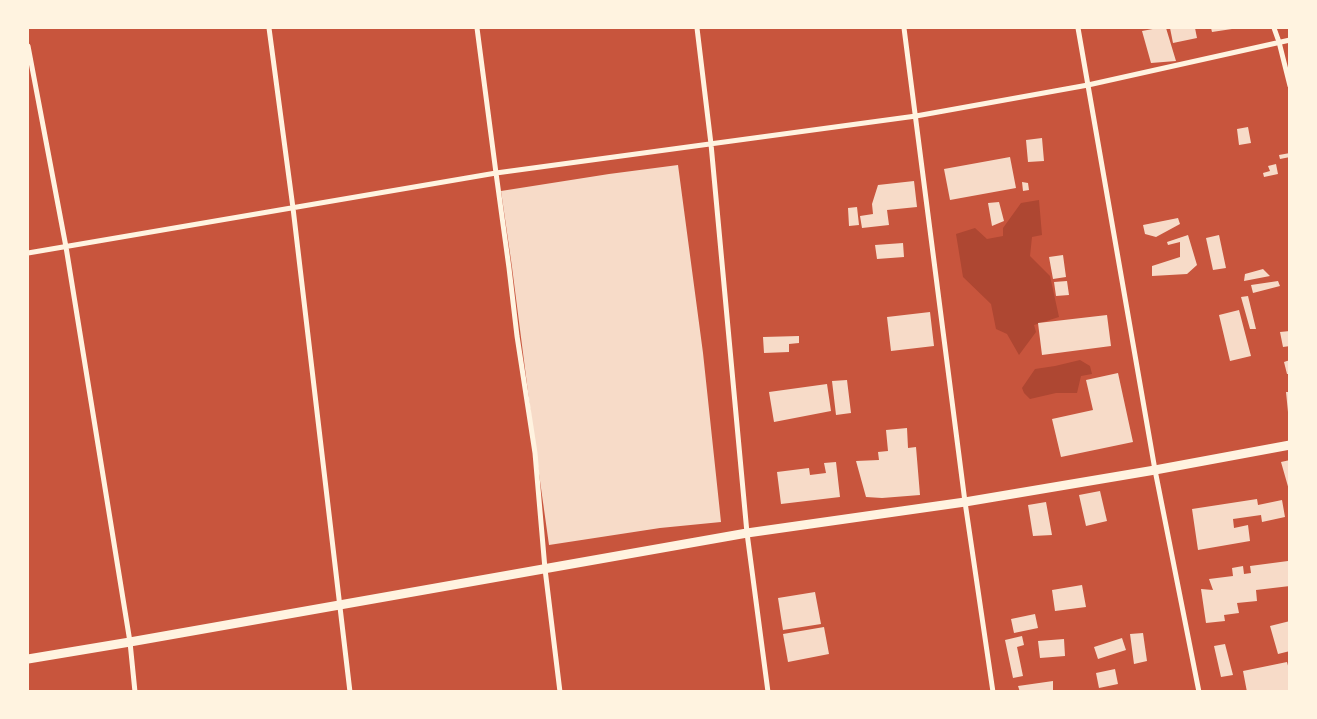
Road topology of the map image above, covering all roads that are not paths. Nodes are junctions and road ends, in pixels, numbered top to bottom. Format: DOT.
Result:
graph roads {
  1 [pos="269,28"];
  2 [pos="477,28"];
  3 [pos="697,28"];
  4 [pos="904,28"];
  5 [pos="1078,28"];
  6 [pos="1274,28"];
  7 [pos="1290,40"];
  8 [pos="1279,42"];
  9 [pos="28,46"];
  10 [pos="1088,85"];
  11 [pos="1290,86"];
  12 [pos="916,116"];
  13 [pos="710,144"];
  14 [pos="496,173"];
  15 [pos="292,208"];
  16 [pos="66,247"];
  17 [pos="28,253"];
  18 [pos="1290,445"];
  19 [pos="1155,470"];
  20 [pos="964,502"];
  21 [pos="747,533"];
  22 [pos="545,570"];
  23 [pos="340,605"];
  24 [pos="130,642"];
  25 [pos="28,659"];
  26 [pos="135,692"];
  27 [pos="350,692"];
  28 [pos="560,692"];
  29 [pos="768,692"];
  30 [pos="993,692"];
  31 [pos="1199,692"];
  1 -- 15 [label="street"];
  2 -- 14 [label="street"];
  3 -- 13 [label="street"];
  4 -- 12 [label="street"];
  5 -- 10 [label="street"];
  6 -- 8 [label="street"];
  7 -- 8 [label="street"];
  8 -- 10 [label="street"];
  8 -- 11 [label="street"];
  9 -- 16 [label="street"];
  10 -- 12 [label="street"];
  10 -- 19 [label="street"];
  12 -- 13 [label="street"];
  12 -- 20 [label="street"];
  13 -- 14 [label="street"];
  13 -- 21 [label="street"];
  14 -- 15 [label="street"];
  14 -- 22 [label="street"];
  15 -- 16 [label="street"];
  15 -- 23 [label="street"];
  16 -- 17 [label="street"];
  16 -- 24 [label="street"];
  18 -- 19 [label="street"];
  19 -- 20 [label="street"];
  19 -- 31 [label="street"];
  20 -- 21 [label="street"];
  20 -- 30 [label="street"];
  21 -- 22 [label="street"];
  21 -- 29 [label="street"];
  22 -- 23 [label="street"];
  22 -- 28 [label="street"];
  23 -- 24 [label="street"];
  23 -- 27 [label="street"];
  24 -- 25 [label="street"];
  24 -- 26 [label="street"];
}
